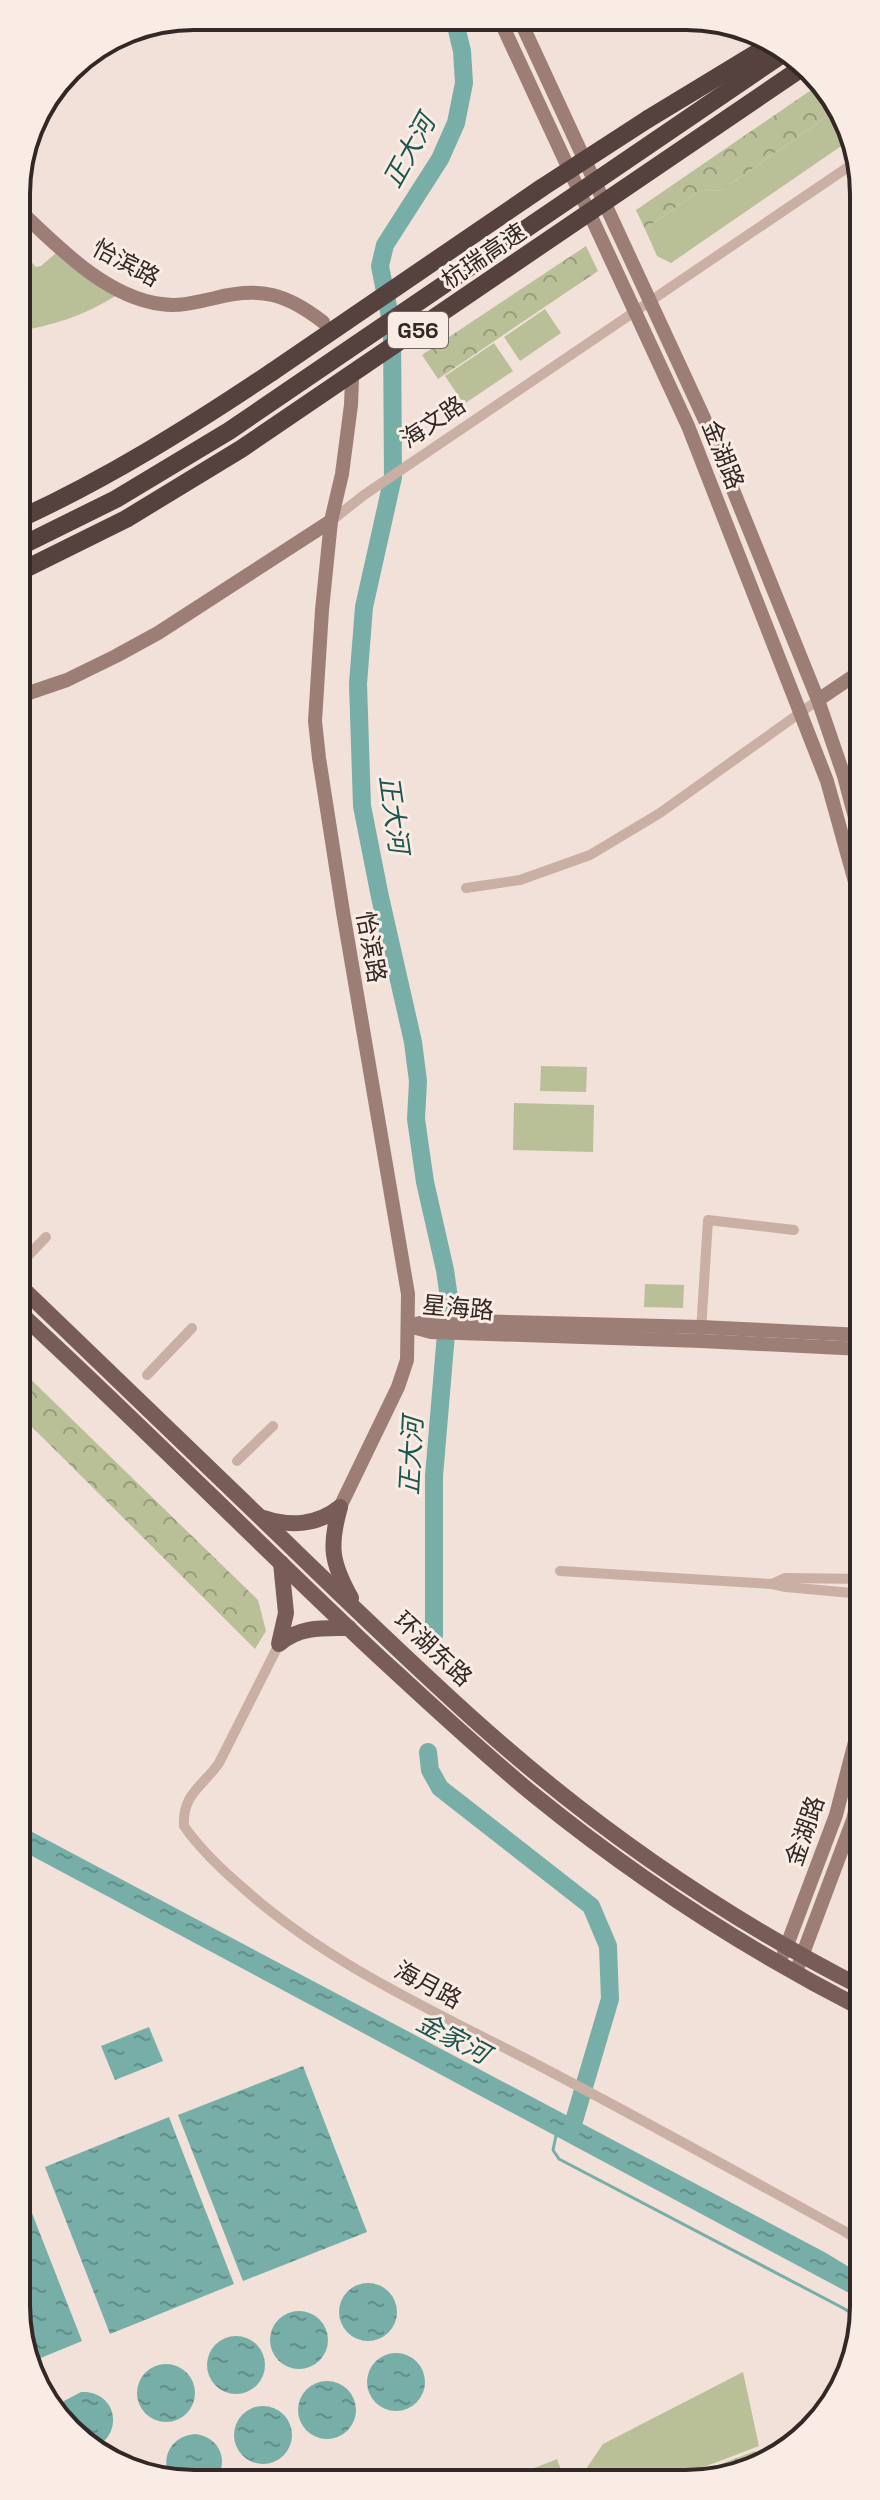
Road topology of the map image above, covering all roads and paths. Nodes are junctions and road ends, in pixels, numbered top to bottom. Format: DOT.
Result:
graph roads {
  1 [pos="505,30"];
  2 [pos="525,30"];
  3 [pos="763,49"];
  4 [pos="777,58"];
  5 [pos="795,72"];
  6 [pos="848,167"];
  7 [pos="30,221"];
  8 [pos="651,300"];
  9 [pos="636,310"];
  10 [pos="323,322"];
  11 [pos="352,379"];
  12 [pos="30,514"];
  13 [pos="331,521"];
  14 [pos="30,542"];
  15 [pos="30,567"];
  16 [pos="850,678"];
  17 [pos="30,693"];
  18 [pos="818,700"];
  19 [pos="801,713"];
  20 [pos="850,799"];
  21 [pos="850,864"];
  22 [pos="466,888"];
  23 [pos="794,1230"];
  24 [pos="46,1237"];
  25 [pos="30,1254"];
  26 [pos="30,1296"];
  27 [pos="30,1322"];
  28 [pos="409,1326"];
  29 [pos="192,1328"];
  30 [pos="701,1334"];
  31 [pos="850,1335"];
  32 [pos="850,1348"];
  33 [pos="147,1375"];
  34 [pos="273,1426"];
  35 [pos="237,1461"];
  36 [pos="340,1507"];
  37 [pos="260,1517"];
  38 [pos="281,1563"];
  39 [pos="560,1571"];
  40 [pos="850,1579"];
  41 [pos="772,1584"];
  42 [pos="850,1593"];
  43 [pos="360,1613"];
  44 [pos="349,1628"];
  45 [pos="279,1644"];
  46 [pos="850,1761"];
  47 [pos="850,1828"];
  48 [pos="787,1945"];
  49 [pos="803,1954"];
  50 [pos="781,1963"];
  51 [pos="796,1972"];
  52 [pos="850,1981"];
  53 [pos="850,2002"];
  54 [pos="850,2235"];
  1 -- 9 [label="street, 金湖路"];
  2 -- 8 [label="street, 金湖路"];
  3 -- 12 [label="highway, bridge"];
  4 -- 14 [label="highway, 杭瑞高速 / G56, bridge"];
  5 -- 15 [label="highway, 杭瑞高速 / G56, bridge"];
  6 -- 8 [label="street, 海文路"];
  7 -- 10 [label="street, 怡滨路"];
  8 -- 9 [label="street, 海文路"];
  8 -- 18 [label="street, 金湖路"];
  9 -- 13 [label="street, 海文路"];
  9 -- 19 [label="street, 金湖路"];
  11 -- 13 [label="street, 怡滨路"];
  13 -- 17 [label="street, 海文路"];
  13 -- 28 [label="street, 怡滨路"];
  16 -- 18 [label="street"];
  18 -- 19 [label="street"];
  18 -- 20 [label="street, 金湖路"];
  19 -- 21 [label="street, 金湖路"];
  19 -- 22 [label="street"];
  23 -- 30 [label="street"];
  24 -- 25 [label="street"];
  26 -- 37 [label="main road, 环湖东路"];
  27 -- 38 [label="main road, 环湖东路"];
  28 -- 30 [label="street, 星海路"];
  28 -- 36 [label="street, 怡滨路"];
  29 -- 33 [label="street"];
  30 -- 31 [label="street, 星海路"];
  30 -- 32 [label="street, 星海路"];
  34 -- 35 [label="street"];
  36 -- 37 [label="main road"];
  36 -- 43 [label="main road"];
  37 -- 43 [label="main road, 环湖东路"];
  38 -- 44 [label="main road, 环湖东路"];
  38 -- 45 [label="main road"];
  39 -- 41 [label="street"];
  40 -- 41 [label="street"];
  41 -- 42 [label="street"];
  43 -- 48 [label="main road, 环湖东路"];
  44 -- 45 [label="main road"];
  44 -- 50 [label="main road, 环湖东路"];
  45 -- 54 [label="street, 海月路"];
  46 -- 48 [label="street, 金湖路"];
  47 -- 49 [label="street, 金湖路"];
  48 -- 49 [label="main road, 环湖东路"];
  48 -- 50 [label="street, 金湖路"];
  49 -- 51 [label="street, 金湖路"];
  49 -- 52 [label="main road, 环湖东路"];
  50 -- 51 [label="main road, 环湖东路"];
  51 -- 53 [label="main road, 环湖东路"];
}
